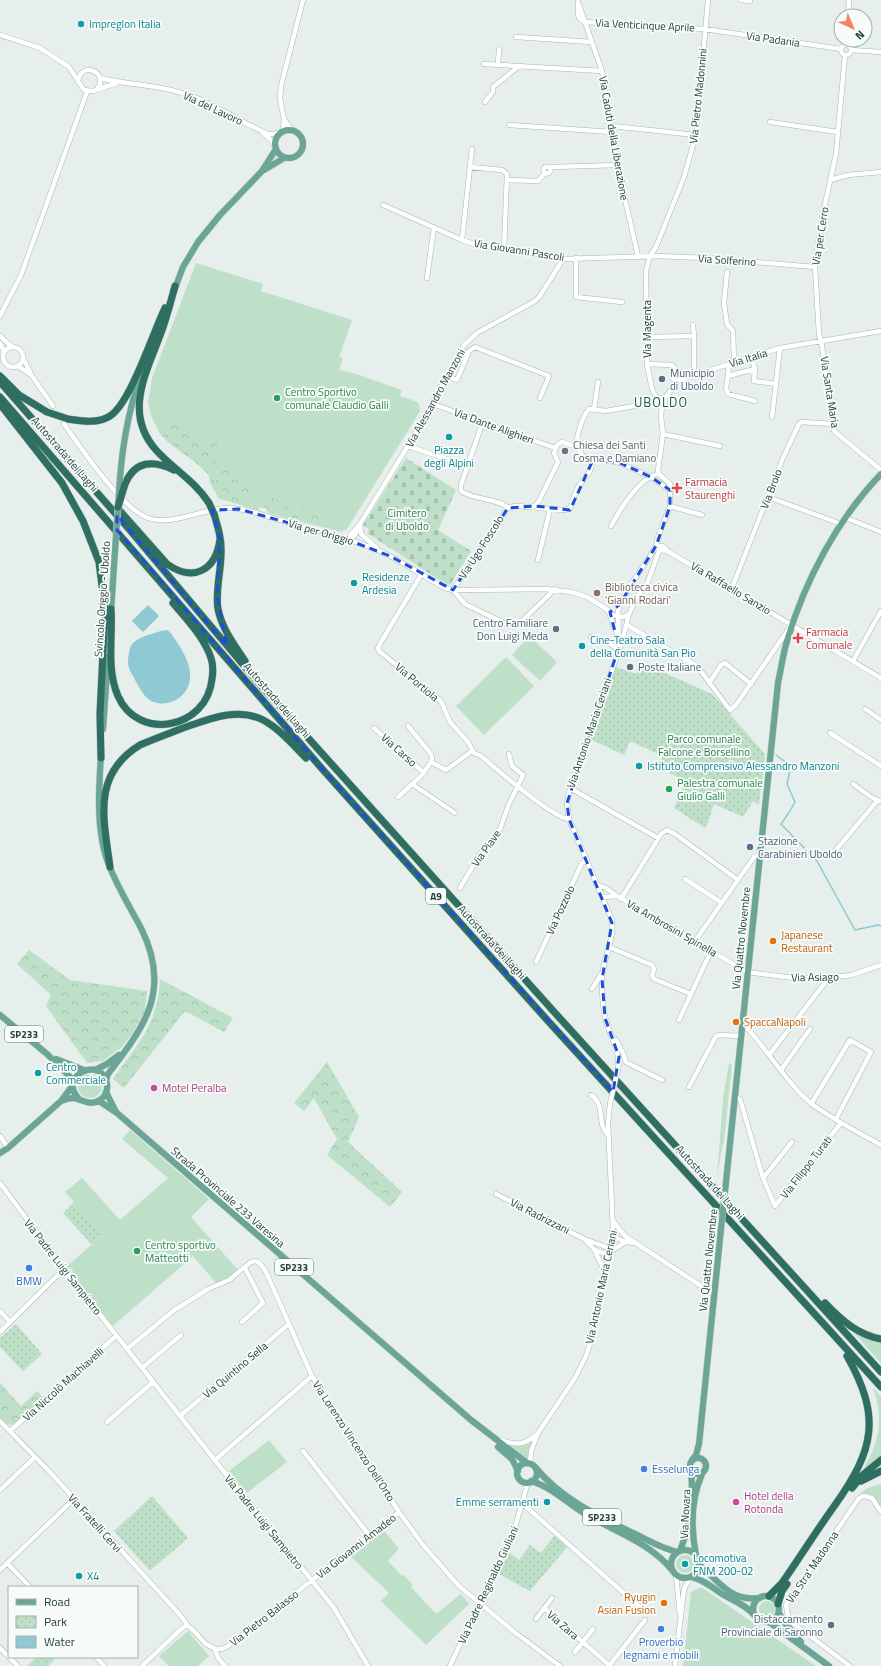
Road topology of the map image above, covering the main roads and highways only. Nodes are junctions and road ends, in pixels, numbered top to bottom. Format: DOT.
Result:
graph roads {
  1 [pos="276,148"];
  2 [pos="284,158"];
  3 [pos="262,171"];
  4 [pos="175,286"];
  5 [pos="1,379"];
  6 [pos="0,396"];
  7 [pos="0,404"];
  8 [pos="881,474"];
  9 [pos="185,476"];
  10 [pos="87,480"];
  11 [pos="118,507"];
  12 [pos="109,521"];
  13 [pos="220,539"];
  14 [pos="111,609"];
  15 [pos="257,682"];
  16 [pos="101,758"];
  17 [pos="324,772"];
  18 [pos="110,867"];
  19 [pos="0,1015"];
  20 [pos="126,1050"];
  21 [pos="47,1054"];
  22 [pos="84,1070"];
  23 [pos="95,1070"];
  24 [pos="106,1080"];
  25 [pos="74,1083"];
  26 [pos="106,1092"];
  27 [pos="79,1100"];
  28 [pos="61,1101"];
  29 [pos="99,1101"];
  30 [pos="117,1114"];
  31 [pos="8,1148"];
  32 [pos="0,1153"];
  33 [pos="0,1159"];
  34 [pos="795,1276"];
  35 [pos="829,1330"];
  36 [pos="881,1339"];
  37 [pos="881,1372"];
  38 [pos="881,1387"];
  39 [pos="872,1394"];
  40 [pos="877,1419"];
  41 [pos="472,1420"];
  42 [pos="700,1430"];
  43 [pos="699,1444"];
  44 [pos="692,1460"];
  45 [pos="703,1460"];
  46 [pos="881,1460"];
  47 [pos="531,1465"];
  48 [pos="518,1471"];
  49 [pos="881,1471"];
  50 [pos="691,1472"];
  51 [pos="702,1474"];
  52 [pos="530,1482"];
  53 [pos="846,1493"];
  54 [pos="679,1551"];
  55 [pos="696,1555"];
  56 [pos="699,1565"];
  57 [pos="674,1572"];
  58 [pos="691,1577"];
  59 [pos="769,1596"];
  60 [pos="760,1598"];
  61 [pos="778,1604"];
  62 [pos="779,1612"];
  63 [pos="755,1616"];
  64 [pos="769,1622"];
  65 [pos="810,1652"];
  66 [pos="829,1666"];
  1 -- 2 [label="main road"];
  1 -- 2 [label="main road"];
  1 -- 3 [label="main road, Svincolo Origgio - Uboldo"];
  2 -- 3 [label="main road, Svincolo Origgio - Uboldo"];
  3 -- 4 [label="main road, Svincolo Origgio - Uboldo"];
  4 -- 5 [label="highway, bridge"];
  4 -- 9 [label="highway"];
  4 -- 11 [label="main road, Svincolo Origgio - Uboldo, bridge"];
  5 -- 10 [label="highway, Autostrada dei Laghi / A9"];
  6 -- 12 [label="highway, Autostrada dei Laghi / A9"];
  7 -- 16 [label="highway"];
  8 -- 42 [label="main road, Via Quattro Novembre, bridge"];
  9 -- 11 [label="highway, bridge"];
  9 -- 13 [label="highway, bridge"];
  10 -- 13 [label="highway"];
  10 -- 15 [label="highway, Autostrada dei Laghi / A9"];
  11 -- 14 [label="main road, Svincolo Origgio - Uboldo, bridge"];
  12 -- 14 [label="highway"];
  12 -- 17 [label="highway, Autostrada dei Laghi / A9"];
  13 -- 15 [label="highway"];
  14 -- 16 [label="main road, Svincolo Origgio - Uboldo"];
  15 -- 34 [label="highway, Autostrada dei Laghi / A9"];
  16 -- 18 [label="main road, Svincolo Origgio - Uboldo"];
  17 -- 18 [label="highway"];
  17 -- 35 [label="highway, Autostrada dei Laghi / A9"];
  18 -- 20 [label="main road, Svincolo Origgio - Uboldo"];
  19 -- 21 [label="main road, SP233"];
  20 -- 23 [label="main road, Svincolo Origgio - Uboldo"];
  20 -- 24 [label="main road, Svincolo Origgio - Uboldo"];
  21 -- 22 [label="main road, SP233"];
  21 -- 25 [label="main road, SP233"];
  22 -- 23 [label="main road, SP233"];
  22 -- 25 [label="main road"];
  23 -- 24 [label="main road"];
  24 -- 26 [label="main road, SP233"];
  25 -- 27 [label="main road, SP233"];
  25 -- 28 [label="main road"];
  26 -- 29 [label="main road"];
  26 -- 30 [label="main road, Strada Provinciale 233 Varesina / SP233"];
  27 -- 28 [label="main road"];
  27 -- 29 [label="main road"];
  28 -- 31 [label="main road"];
  29 -- 30 [label="main road, Strada Provinciale 233 Varesina / SP233"];
  30 -- 41 [label="main road, Strada Provinciale 233 Varesina / SP233"];
  31 -- 32 [label="main road"];
  31 -- 33 [label="main road"];
  34 -- 36 [label="highway"];
  34 -- 37 [label="highway, Autostrada dei Laghi / A9"];
  35 -- 38 [label="highway, Autostrada dei Laghi / A9"];
  35 -- 39 [label="highway"];
  40 -- 53 [label="highway"];
  41 -- 47 [label="main road, Strada Provinciale 233 Varesina / SP233"];
  41 -- 48 [label="main road, Strada Provinciale 233 Varesina / SP233"];
  42 -- 43 [label="main road, Via Novara"];
  43 -- 44 [label="main road, Via Novara"];
  43 -- 45 [label="main road, Via Novara"];
  44 -- 45 [label="main road"];
  44 -- 50 [label="main road, Via Novara"];
  45 -- 51 [label="main road, Via Novara"];
  46 -- 53 [label="highway"];
  47 -- 48 [label="main road"];
  47 -- 52 [label="main road"];
  47 -- 54 [label="main road, SP233"];
  48 -- 52 [label="main road, SP233"];
  49 -- 53 [label="highway"];
  50 -- 51 [label="main road, Via Novara"];
  50 -- 54 [label="main road, Via Novara"];
  51 -- 55 [label="main road, Via Novara"];
  52 -- 57 [label="main road, SP233"];
  53 -- 59 [label="highway"];
  53 -- 61 [label="highway"];
  54 -- 55 [label="main road, SP233"];
  54 -- 57 [label="main road"];
  55 -- 56 [label="main road"];
  56 -- 58 [label="main road"];
  56 -- 60 [label="main road"];
  57 -- 58 [label="main road"];
  58 -- 63 [label="main road"];
  59 -- 60 [label="main road"];
  59 -- 61 [label="main road"];
  60 -- 63 [label="main road"];
  61 -- 62 [label="main road"];
  62 -- 64 [label="main road"];
  62 -- 65 [label="main road"];
  63 -- 64 [label="main road"];
  64 -- 65 [label="main road"];
  65 -- 66 [label="main road"];
}
